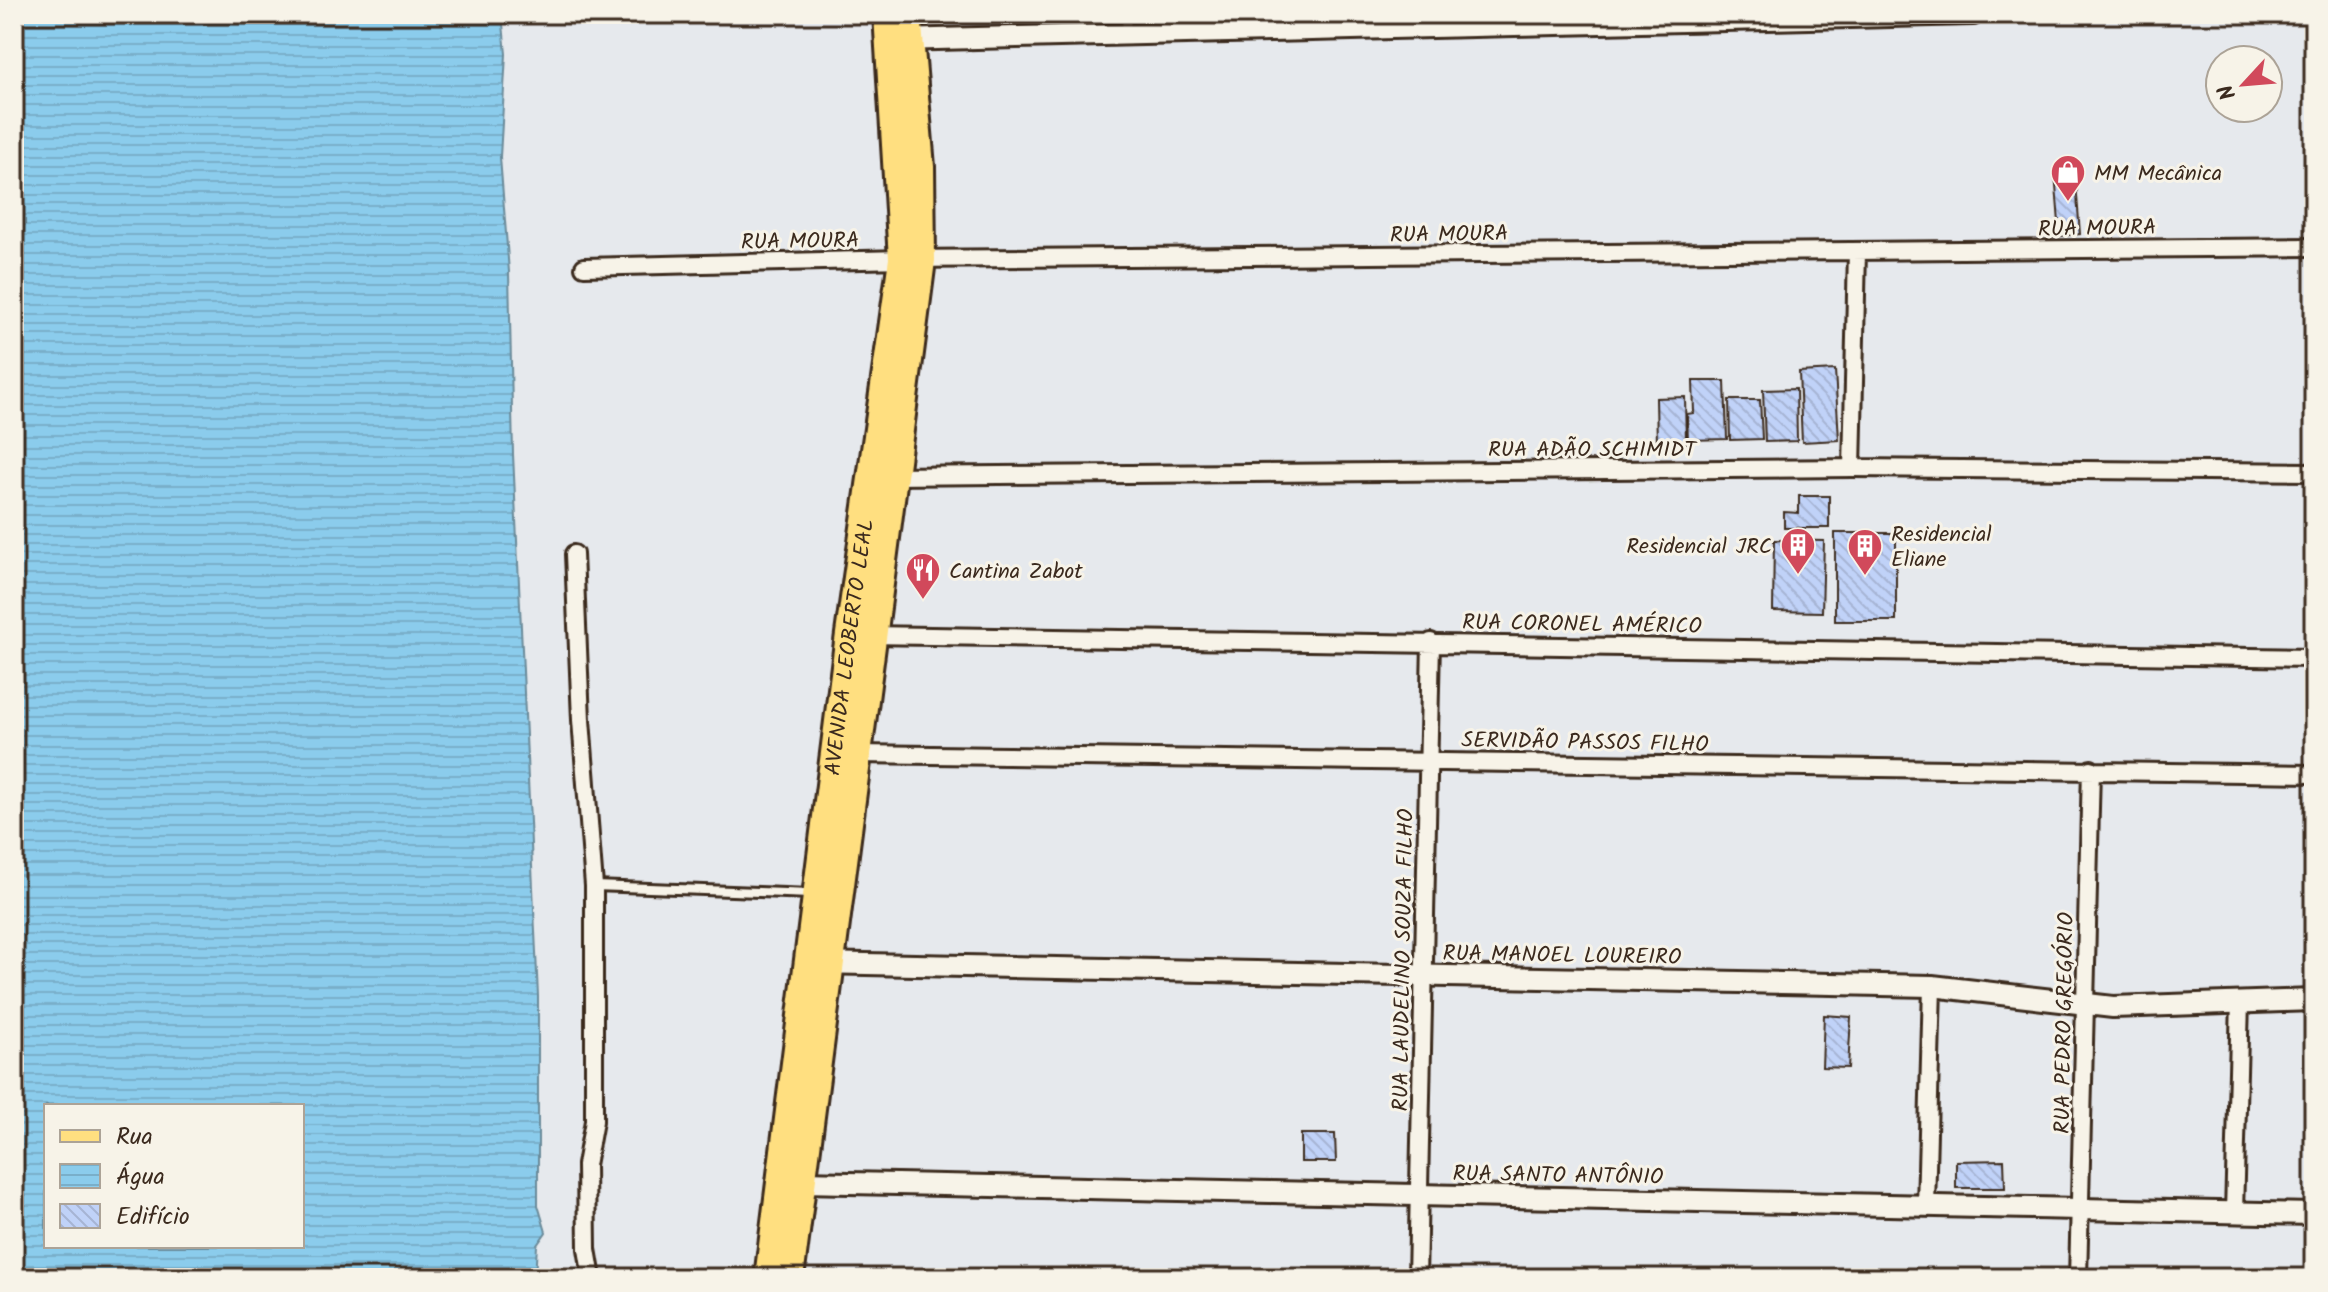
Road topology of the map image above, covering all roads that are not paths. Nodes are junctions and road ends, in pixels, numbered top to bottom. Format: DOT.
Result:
graph roads {
  1 [pos="1973,14"];
  2 [pos="1776,16"];
  3 [pos="1225,23"];
  4 [pos="1127,24"];
  5 [pos="898,27"];
  6 [pos="2314,247"];
  7 [pos="1857,251"];
  8 [pos="912,259"];
  9 [pos="584,267"];
  10 [pos="1852,468"];
  11 [pos="2314,472"];
  12 [pos="882,476"];
  13 [pos="574,554"];
  14 [pos="860,635"];
  15 [pos="1431,642"];
  16 [pos="2314,658"];
  17 [pos="856,754"];
  18 [pos="1428,761"];
  19 [pos="2091,769"];
  20 [pos="2314,774"];
  21 [pos="594,886"];
  22 [pos="816,894"];
  23 [pos="819,963"];
  24 [pos="1423,975"];
  25 [pos="1932,986"];
  26 [pos="2314,1000"];
  27 [pos="2240,1002"];
  28 [pos="2084,1005"];
  29 [pos="802,1182"];
  30 [pos="1418,1195"];
  31 [pos="1926,1206"];
  32 [pos="2080,1209"];
  33 [pos="2234,1212"];
  34 [pos="2314,1214"];
  35 [pos="592,1278"];
  36 [pos="768,1278"];
  37 [pos="790,1278"];
  38 [pos="1417,1278"];
  39 [pos="2078,1278"];
  1 -- 2 [label="street"];
  2 -- 3 [label="street"];
  3 -- 4 [label="street"];
  4 -- 5 [label="street"];
  5 -- 8 [label="main road, AVENIDA LEOBERTO LEAL"];
  6 -- 7 [label="street, RUA MOURA"];
  7 -- 8 [label="street, RUA MOURA"];
  7 -- 10 [label="street"];
  8 -- 9 [label="street, RUA MOURA"];
  8 -- 12 [label="main road, AVENIDA LEOBERTO LEAL"];
  10 -- 11 [label="street, RUA ADÃO SCHIMIDT"];
  10 -- 12 [label="street, RUA ADÃO SCHIMIDT"];
  12 -- 14 [label="main road, AVENIDA LEOBERTO LEAL"];
  13 -- 21 [label="street"];
  14 -- 15 [label="street, RUA CORONEL AMÉRICO"];
  14 -- 17 [label="main road, AVENIDA LEOBERTO LEAL"];
  14 -- 22 [label="main road, AVENIDA LEOBERTO LEAL"];
  15 -- 16 [label="street, RUA CORONEL AMÉRICO"];
  15 -- 18 [label="street, RUA LAUDELINO SOUZA FILHO"];
  17 -- 18 [label="street, SERVIDÃO PASSOS FILHO"];
  17 -- 23 [label="main road, AVENIDA LEOBERTO LEAL"];
  18 -- 19 [label="street, SERVIDÃO PASSOS FILHO"];
  18 -- 24 [label="street, RUA LAUDELINO SOUZA FILHO"];
  19 -- 20 [label="street, SERVIDÃO PASSOS FILHO"];
  19 -- 28 [label="street, RUA PEDRO GREGÓRIO"];
  21 -- 22 [label="lane"];
  21 -- 35 [label="street"];
  22 -- 23 [label="main road, AVENIDA LEOBERTO LEAL"];
  23 -- 24 [label="street, RUA MANOEL LOUREIRO"];
  23 -- 29 [label="main road, AVENIDA LEOBERTO LEAL"];
  23 -- 36 [label="main road, AVENIDA LEOBERTO LEAL"];
  24 -- 25 [label="street, RUA MANOEL LOUREIRO"];
  24 -- 30 [label="street, RUA LAUDELINO SOUZA FILHO"];
  25 -- 28 [label="street, RUA MANOEL LOUREIRO"];
  25 -- 31 [label="street"];
  26 -- 27 [label="street, RUA MANOEL LOUREIRO"];
  27 -- 28 [label="street, RUA MANOEL LOUREIRO"];
  27 -- 33 [label="street"];
  28 -- 32 [label="street, RUA PEDRO GREGÓRIO"];
  29 -- 30 [label="street, RUA SANTO ANTÔNIO"];
  29 -- 37 [label="main road, AVENIDA LEOBERTO LEAL"];
  30 -- 31 [label="street, RUA SANTO ANTÔNIO"];
  30 -- 38 [label="street, RUA LAUDELINO SOUZA FILHO"];
  31 -- 32 [label="street, RUA SANTO ANTÔNIO"];
  32 -- 33 [label="street, RUA SANTO ANTÔNIO"];
  32 -- 39 [label="street, RUA PEDRO GREGÓRIO"];
  33 -- 34 [label="street, RUA SANTO ANTÔNIO"];
}
